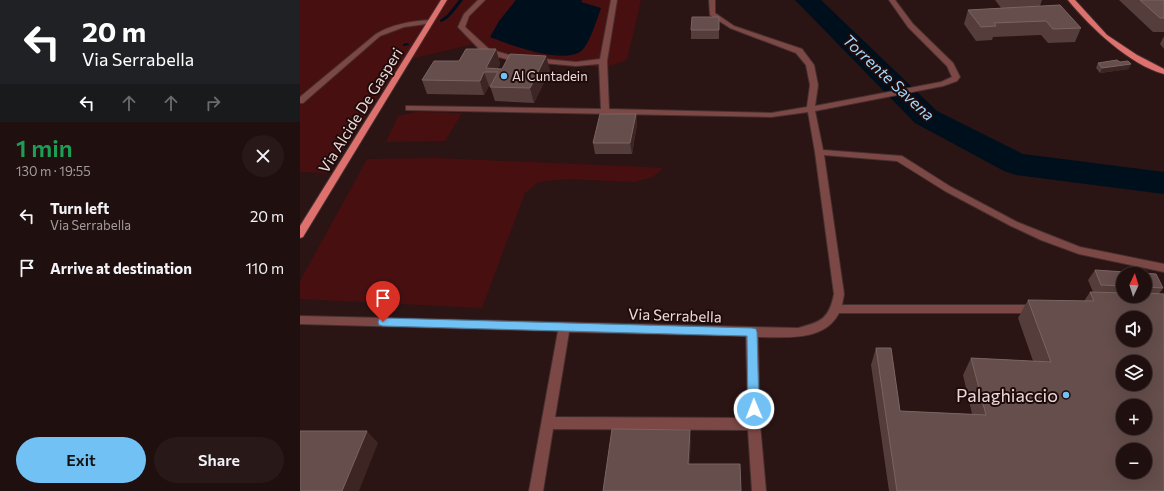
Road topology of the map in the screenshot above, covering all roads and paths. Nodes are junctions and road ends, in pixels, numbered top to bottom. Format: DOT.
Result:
graph roads {
  1 [pos="444,0"];
  2 [pos="482,0"];
  3 [pos="614,0"];
  4 [pos="712,0"];
  5 [pos="892,0"];
  6 [pos="1072,0"];
  7 [pos="431,22"];
  8 [pos="603,61"];
  9 [pos="1164,72"];
  10 [pos="300,101"];
  11 [pos="409,108"];
  12 [pos="812,109"];
  13 [pos="605,112"];
  14 [pos="819,152"];
  15 [pos="300,234"];
  16 [pos="1164,268"];
  17 [pos="837,309"];
  18 [pos="1045,309"];
  19 [pos="300,320"];
  20 [pos="564,326"];
  21 [pos="752,332"];
  22 [pos="548,423"];
  23 [pos="754,424"];
  24 [pos="536,491"];
  25 [pos="759,491"];
  1 -- 7 [label="main road, Via Alcide De Gasperi"];
  2 -- 8 [label="street"];
  3 -- 8 [label="street"];
  4 -- 12 [label="street"];
  5 -- 12 [label="street"];
  6 -- 9 [label="main road"];
  7 -- 10 [label="street"];
  7 -- 15 [label="main road, Via Alcide De Gasperi"];
  8 -- 13 [label="street"];
  11 -- 13 [label="street"];
  12 -- 13 [label="street"];
  12 -- 14 [label="street"];
  14 -- 16 [label="street"];
  14 -- 17 [label="street"];
  17 -- 18 [label="street"];
  17 -- 21 [label="street, Via Serrabella"];
  19 -- 20 [label="street, Via Serrabella"];
  20 -- 21 [label="street, Via Serrabella"];
  20 -- 22 [label="street"];
  21 -- 23 [label="street"];
  22 -- 23 [label="street"];
  22 -- 24 [label="street"];
  23 -- 25 [label="street"];
}
